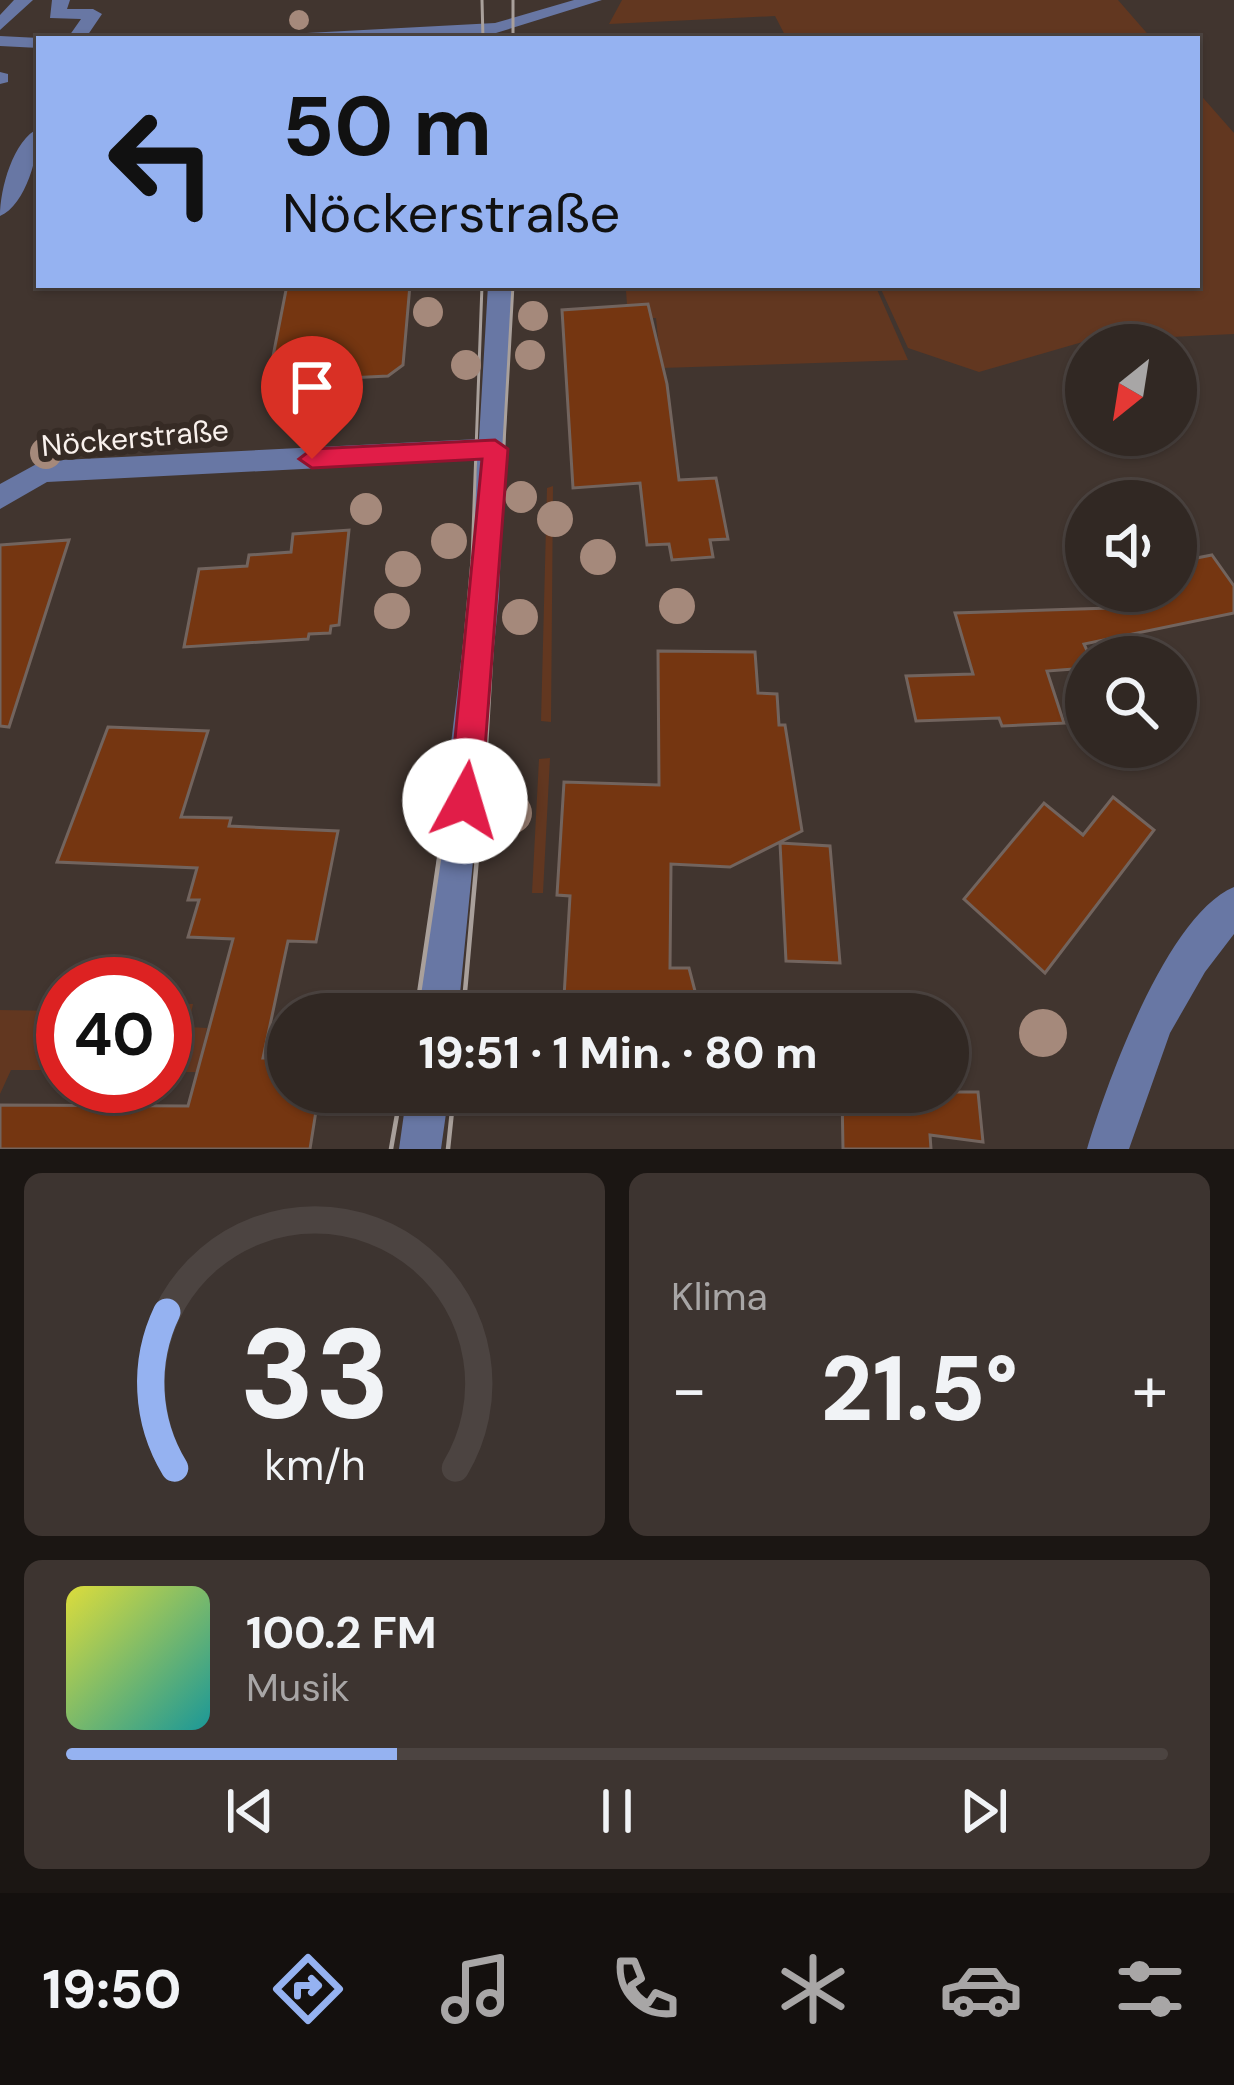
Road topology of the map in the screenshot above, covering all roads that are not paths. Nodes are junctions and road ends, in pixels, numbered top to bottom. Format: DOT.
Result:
graph roads {
  1 [pos="24,0"];
  2 [pos="61,0"];
  3 [pos="497,0"];
  4 [pos="593,0"];
  5 [pos="0,25"];
  6 [pos="496,34"];
  7 [pos="78,36"];
  8 [pos="413,36"];
  9 [pos="0,40"];
  10 [pos="36,43"];
  11 [pos="36,138"];
  12 [pos="10,170"];
  13 [pos="0,209"];
  14 [pos="500,288"];
  15 [pos="495,449"];
  16 [pos="0,498"];
  17 [pos="1234,907"];
  18 [pos="442,993"];
  19 [pos="425,1113"];
  20 [pos="420,1149"];
  21 [pos="1108,1149"];
  1 -- 5 [label="street"];
  2 -- 7 [label="street"];
  3 -- 6 [label="street"];
  4 -- 6 [label="street"];
  6 -- 8 [label="street"];
  9 -- 10 [label="street"];
  11 -- 12 [label="street"];
  12 -- 13 [label="street"];
  14 -- 15 [label="street"];
  15 -- 16 [label="street, Nöckerstraße"];
  15 -- 18 [label="street"];
  17 -- 21 [label="street"];
  19 -- 20 [label="street"];
}
